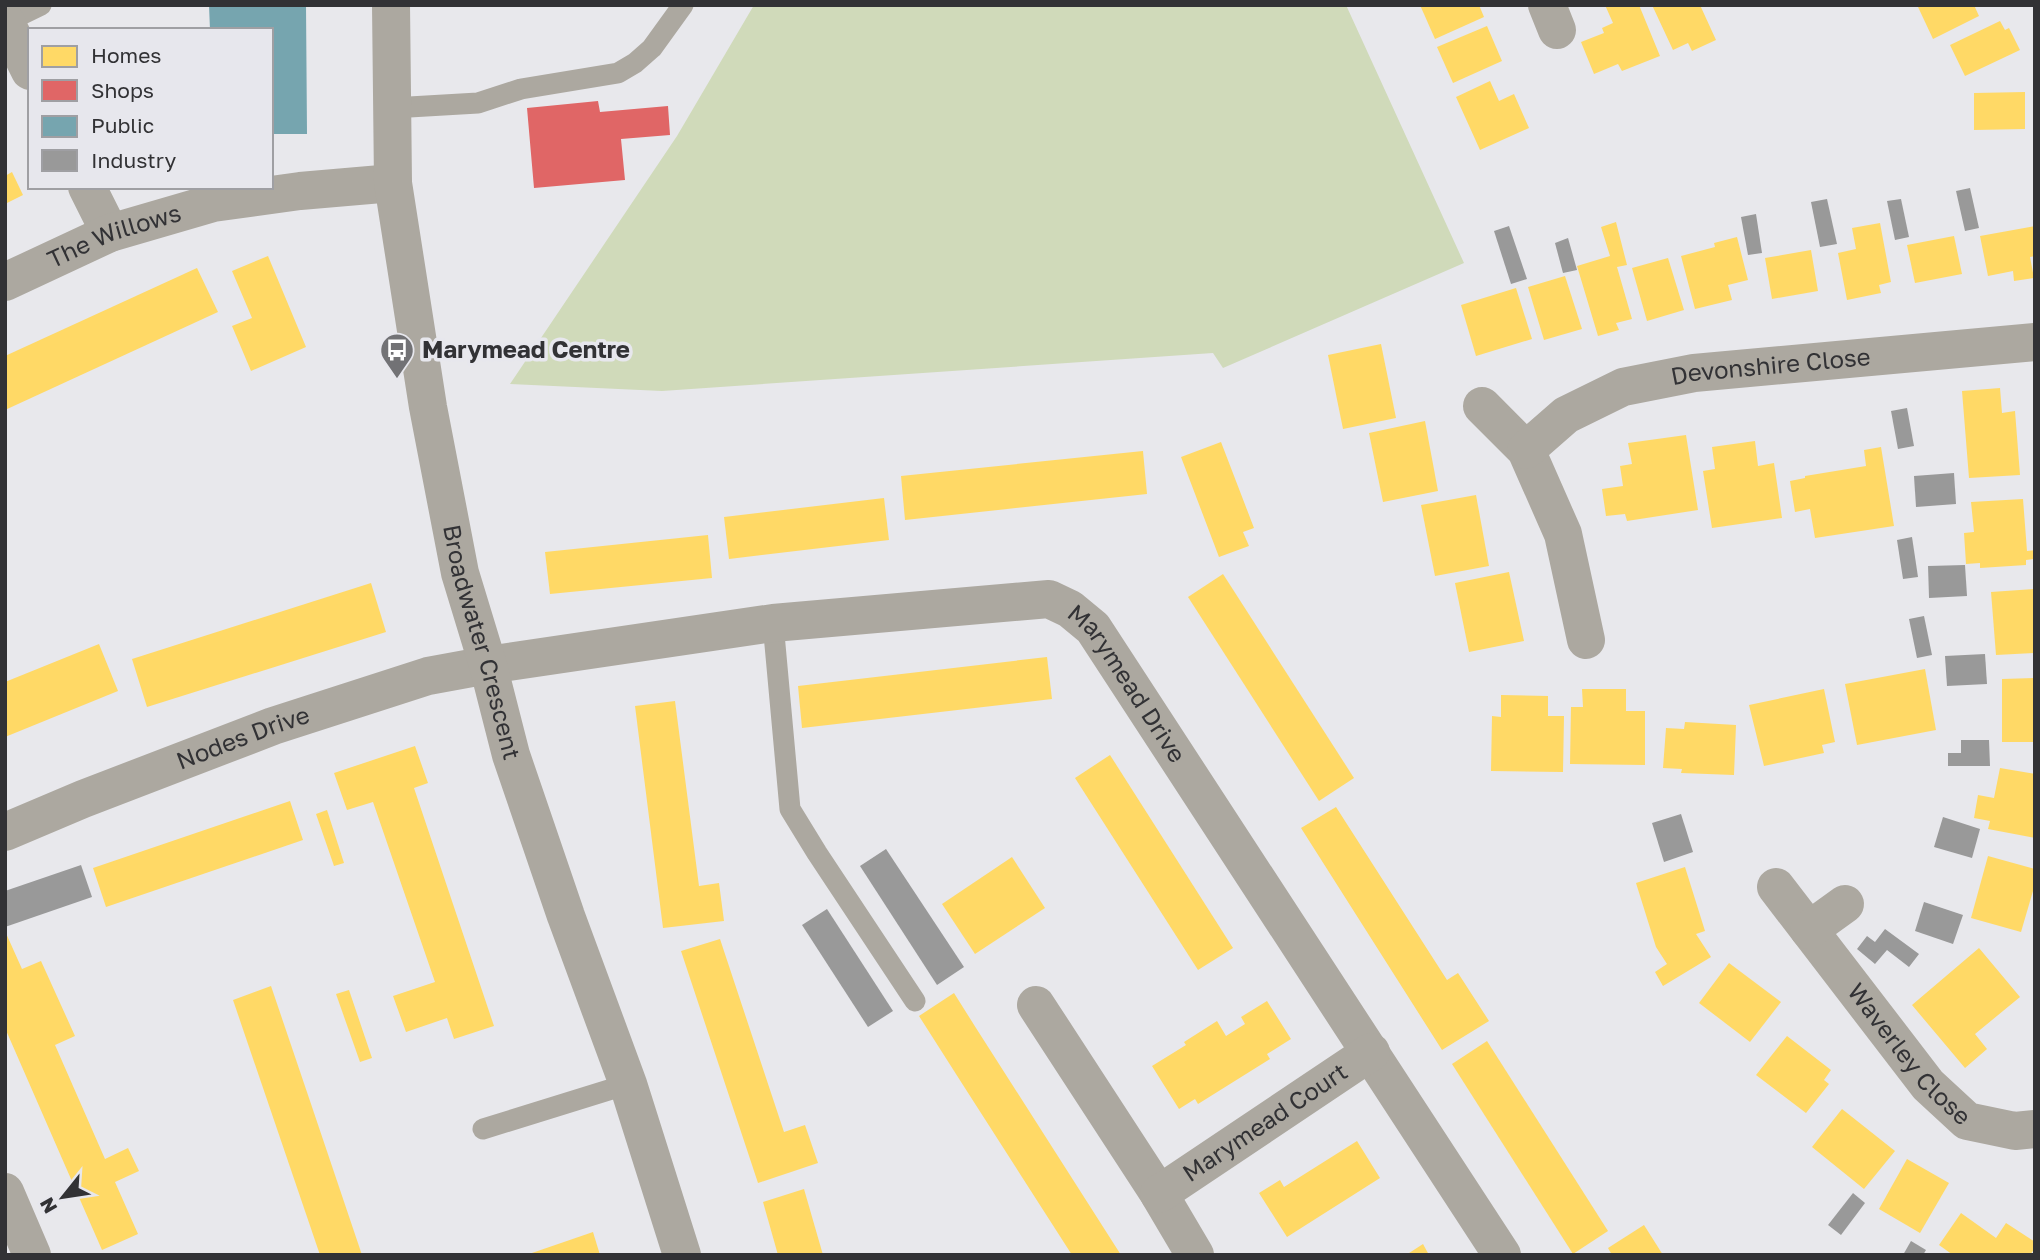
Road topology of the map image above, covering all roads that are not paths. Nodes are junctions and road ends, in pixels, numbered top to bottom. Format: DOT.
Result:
graph roads {
  1 [pos="41,5"];
  2 [pos="391,5"];
  3 [pos="683,5"];
  4 [pos="6,22"];
  5 [pos="28,67"];
  6 [pos="392,108"];
  7 [pos="393,183"];
  8 [pos="88,189"];
  9 [pos="110,233"];
  10 [pos="5,282"];
  11 [pos="2035,342"];
  12 [pos="1482,406"];
  13 [pos="1526,450"];
  14 [pos="773,623"];
  15 [pos="1586,640"];
  16 [pos="488,665"];
  17 [pos="5,832"];
  18 [pos="1776,887"];
  19 [pos="1844,904"];
  20 [pos="1809,930"];
  21 [pos="915,1001"];
  22 [pos="1036,1005"];
  23 [pos="1371,1052"];
  24 [pos="628,1084"];
  25 [pos="483,1129"];
  26 [pos="2035,1129"];
  27 [pos="5,1192"];
  28 [pos="1159,1194"];
  29 [pos="32,1255"];
  30 [pos="682,1255"];
  31 [pos="1195,1255"];
  32 [pos="1502,1255"];
  1 -- 4 [label="lane"];
  2 -- 6 [label="street, Broadwater Crescent"];
  3 -- 6 [label="lane"];
  4 -- 5 [label="street"];
  6 -- 7 [label="street, Broadwater Crescent"];
  7 -- 9 [label="street, The Willows"];
  7 -- 16 [label="street, Broadwater Crescent"];
  8 -- 9 [label="street"];
  9 -- 10 [label="street, The Willows"];
  11 -- 13 [label="street, Devonshire Close"];
  12 -- 13 [label="street"];
  13 -- 15 [label="street"];
  14 -- 16 [label="street, Marymead Drive"];
  14 -- 21 [label="lane"];
  14 -- 23 [label="street, Marymead Drive"];
  16 -- 17 [label="street, Nodes Drive"];
  16 -- 24 [label="street, Broadwater Crescent"];
  18 -- 20 [label="street, Waverley Close"];
  19 -- 20 [label="street"];
  20 -- 26 [label="street, Waverley Close"];
  22 -- 28 [label="street, Marymead Court"];
  23 -- 28 [label="street, Marymead Court"];
  23 -- 32 [label="street, Marymead Drive"];
  24 -- 25 [label="lane"];
  24 -- 30 [label="street, Broadwater Crescent"];
  27 -- 29 [label="street"];
  28 -- 31 [label="street, Marymead Court"];
}
